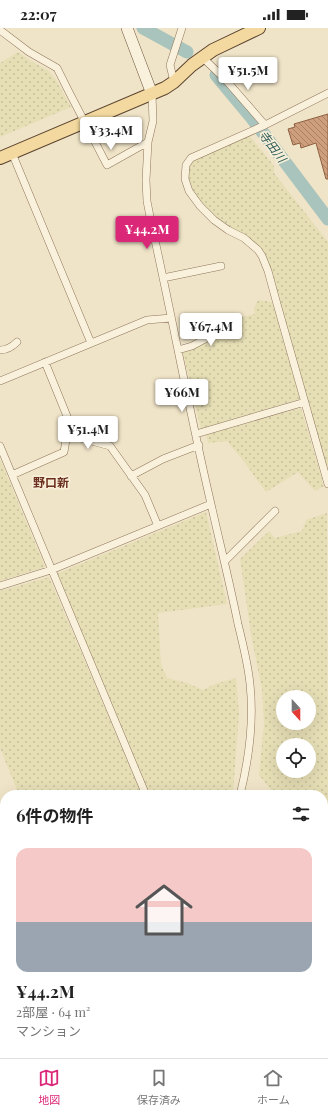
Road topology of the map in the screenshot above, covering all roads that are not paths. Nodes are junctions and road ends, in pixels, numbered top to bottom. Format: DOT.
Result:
graph roads {
  1 [pos="127,28"];
  2 [pos="182,28"];
  3 [pos="259,28"];
  4 [pos="0,30"];
  5 [pos="203,58"];
  6 [pos="174,82"];
  7 [pos="328,93"];
  8 [pos="152,94"];
  9 [pos="85,122"];
  10 [pos="265,126"];
  11 [pos="148,142"];
  12 [pos="12,153"];
  13 [pos="0,158"];
  14 [pos="221,266"];
  15 [pos="163,278"];
  16 [pos="171,318"];
  17 [pos="230,320"];
  18 [pos="17,342"];
  19 [pos="91,343"];
  20 [pos="0,350"];
  21 [pos="178,350"];
  22 [pos="45,362"];
  23 [pos="0,381"];
  24 [pos="305,402"];
  25 [pos="76,434"];
  26 [pos="196,434"];
  27 [pos="0,446"];
  28 [pos="199,446"];
  29 [pos="326,471"];
  30 [pos="12,475"];
  31 [pos="132,476"];
  32 [pos="328,484"];
  33 [pos="210,504"];
  34 [pos="275,511"];
  35 [pos="158,526"];
  36 [pos="225,561"];
  37 [pos="51,570"];
  38 [pos="0,586"];
  39 [pos="144,790"];
  40 [pos="241,790"];
  1 -- 8 [label="street"];
  2 -- 6 [label="street"];
  3 -- 5 [label="main road"];
  4 -- 9 [label="street"];
  5 -- 6 [label="main road"];
  5 -- 10 [label="street"];
  6 -- 8 [label="main road"];
  7 -- 10 [label="street"];
  8 -- 9 [label="main road"];
  8 -- 11 [label="street"];
  9 -- 11 [label="street"];
  9 -- 12 [label="main road"];
  10 -- 24 [label="street"];
  11 -- 15 [label="street"];
  12 -- 13 [label="main road"];
  12 -- 19 [label="street"];
  14 -- 15 [label="street"];
  15 -- 16 [label="street"];
  16 -- 19 [label="street"];
  16 -- 21 [label="street"];
  17 -- 21 [label="street"];
  18 -- 20 [label="street"];
  19 -- 22 [label="street"];
  21 -- 26 [label="street"];
  22 -- 23 [label="street"];
  22 -- 25 [label="street"];
  24 -- 26 [label="street"];
  24 -- 29 [label="street"];
  25 -- 30 [label="street"];
  25 -- 31 [label="street"];
  26 -- 28 [label="street"];
  27 -- 30 [label="street"];
  28 -- 31 [label="street"];
  28 -- 33 [label="street"];
  29 -- 32 [label="street"];
  30 -- 37 [label="street"];
  31 -- 35 [label="street"];
  33 -- 35 [label="street"];
  33 -- 36 [label="street"];
  34 -- 36 [label="street"];
  35 -- 37 [label="street"];
  36 -- 40 [label="street"];
  37 -- 38 [label="street"];
  37 -- 39 [label="street"];
}
